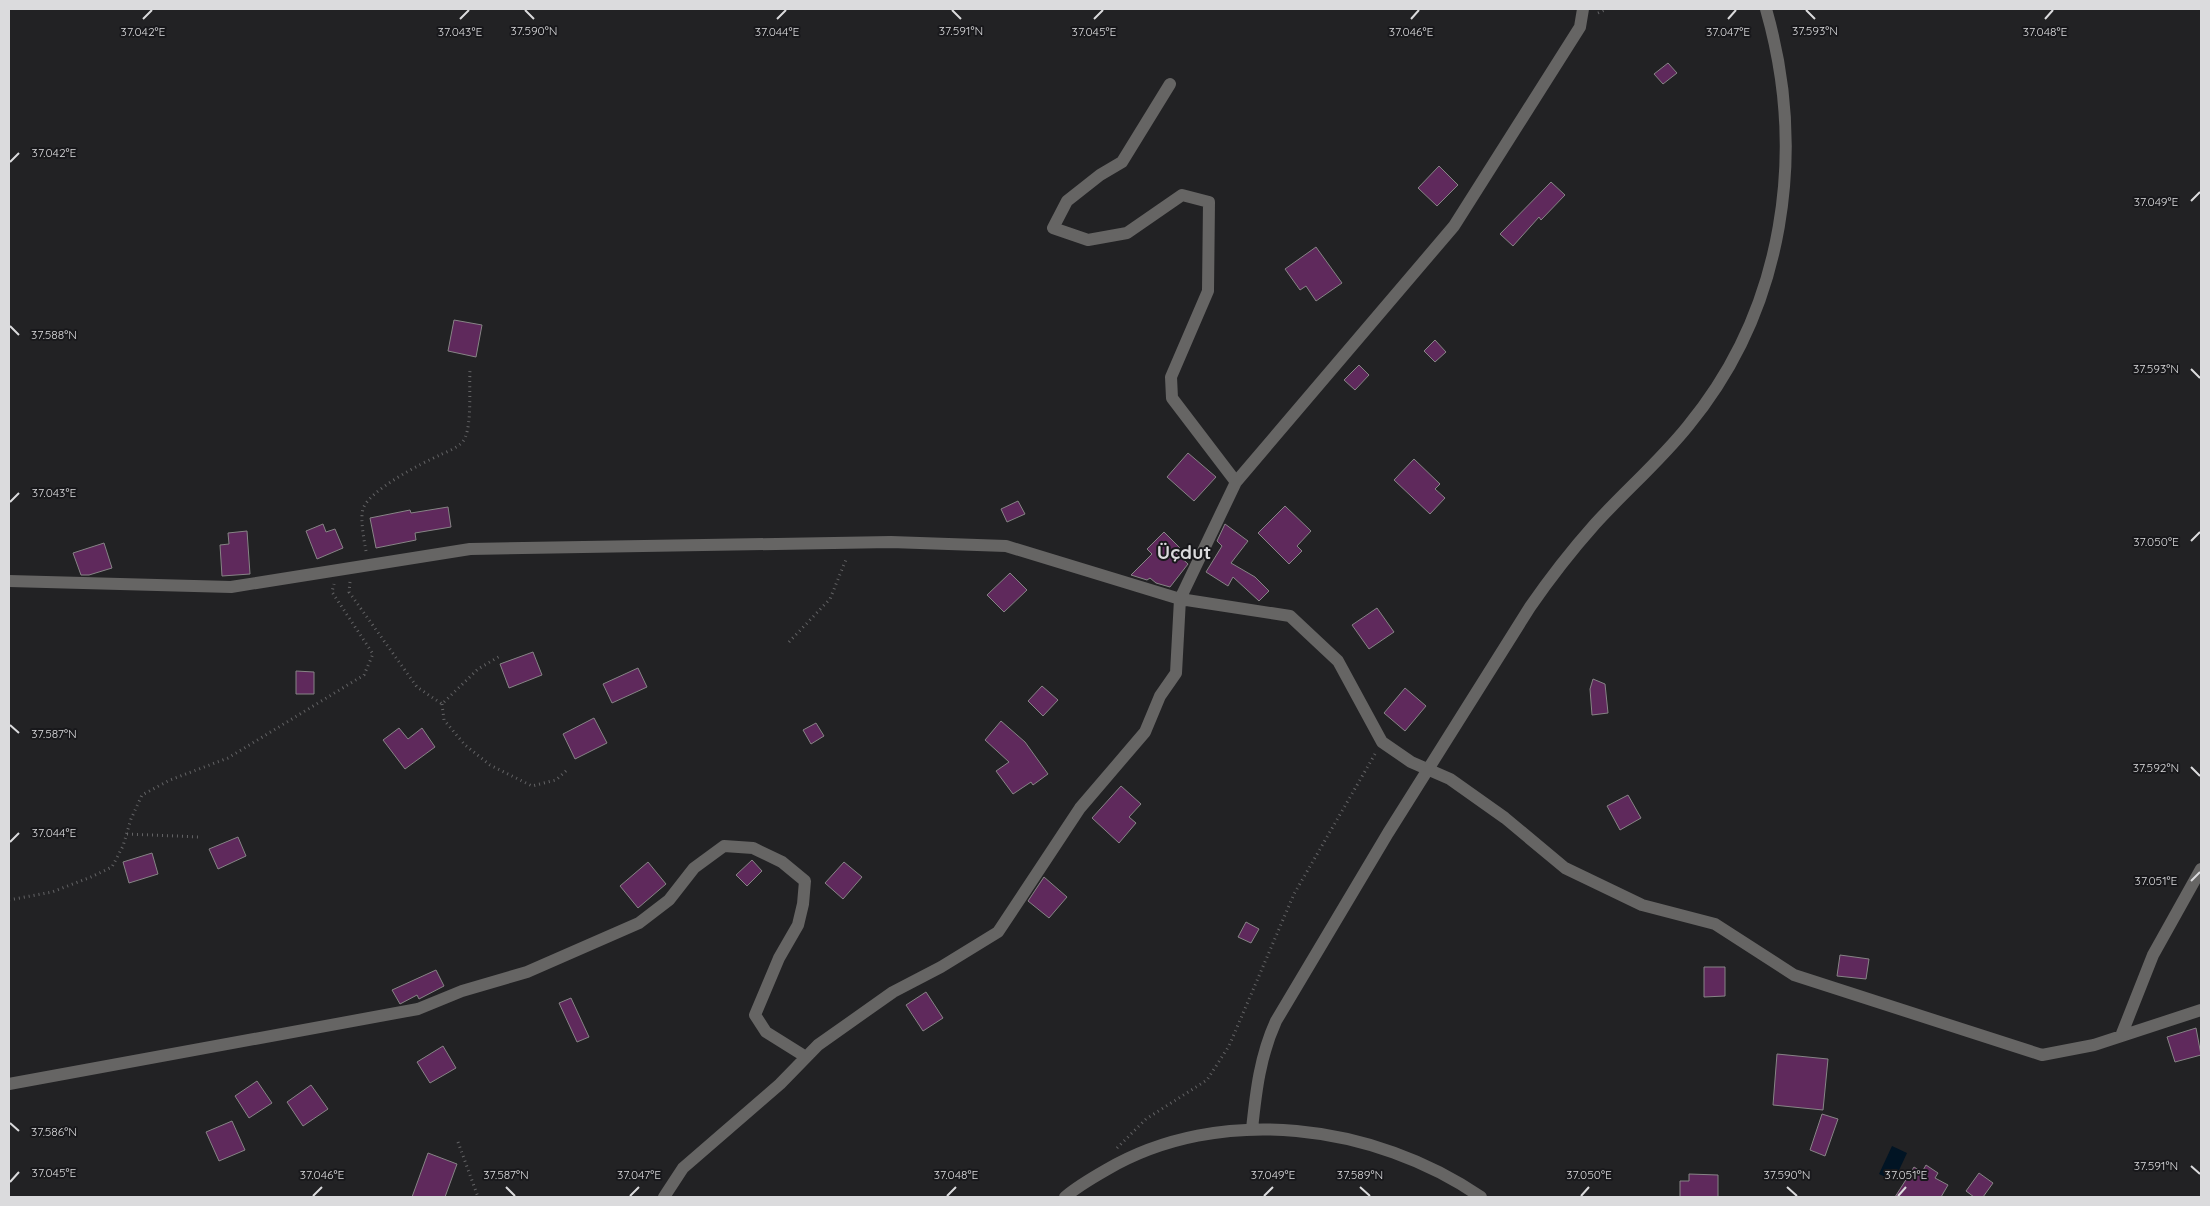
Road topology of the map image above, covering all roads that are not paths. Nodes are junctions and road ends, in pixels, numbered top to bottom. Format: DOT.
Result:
graph roads {
  1 [pos="1583,9"];
  2 [pos="1766,9"];
  3 [pos="1170,84"];
  4 [pos="1236,482"];
  5 [pos="9,581"];
  6 [pos="1180,599"];
  7 [pos="1428,770"];
  8 [pos="2201,869"];
  9 [pos="2201,1010"];
  10 [pos="2121,1036"];
  11 [pos="806,1057"];
  12 [pos="9,1084"];
  13 [pos="1252,1129"];
  14 [pos="664,1197"];
  15 [pos="1065,1197"];
  16 [pos="1481,1197"];
  1 -- 4 [label="street"];
  2 -- 7 [label="street"];
  3 -- 4 [label="street"];
  4 -- 6 [label="street"];
  5 -- 6 [label="street"];
  6 -- 7 [label="street"];
  6 -- 11 [label="street"];
  7 -- 10 [label="street"];
  7 -- 13 [label="street"];
  8 -- 10 [label="street"];
  9 -- 10 [label="street"];
  11 -- 12 [label="street"];
  11 -- 14 [label="street"];
  13 -- 15 [label="street"];
  13 -- 16 [label="street"];
}
